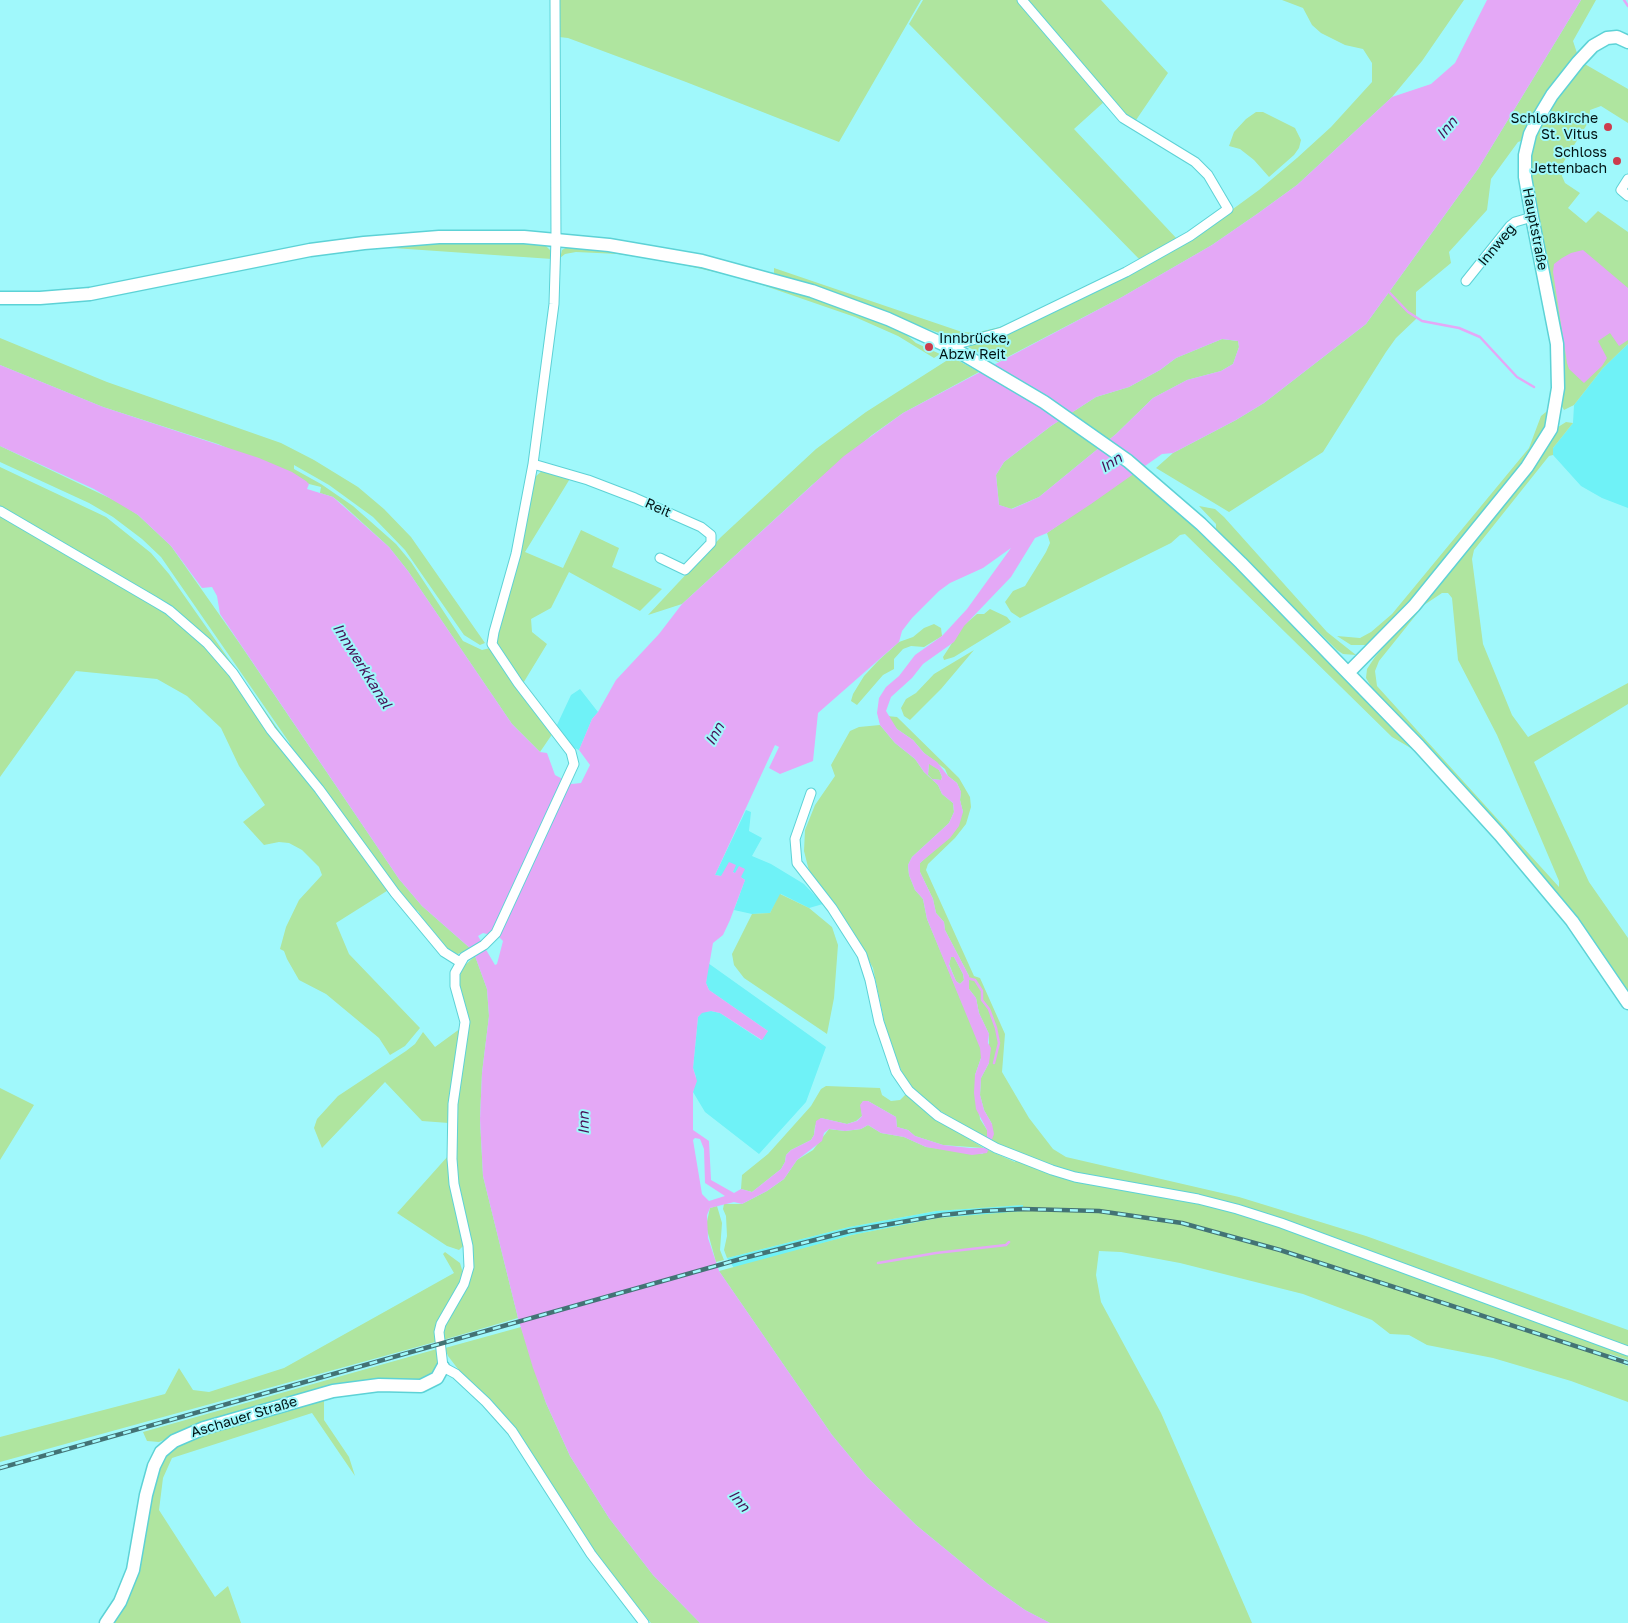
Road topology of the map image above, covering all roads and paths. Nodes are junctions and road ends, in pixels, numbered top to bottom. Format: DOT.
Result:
graph roads {
  1 [pos="555,0"];
  2 [pos="1022,0"];
  3 [pos="1628,42"];
  4 [pos="1628,179"];
  5 [pos="1628,196"];
  6 [pos="1532,217"];
  7 [pos="556,239"];
  8 [pos="1466,281"];
  9 [pos="0,298"];
  10 [pos="956,350"];
  11 [pos="533,464"];
  12 [pos="0,511"];
  13 [pos="660,558"];
  14 [pos="1348,673"];
  15 [pos="811,793"];
  16 [pos="460,962"];
  17 [pos="1628,1003"];
  18 [pos="1628,1351"];
  19 [pos="443,1367"];
  20 [pos="106,1623"];
  21 [pos="644,1623"];
  1 -- 7 [label="street"];
  2 -- 10 [label="street"];
  3 -- 6 [label="street, Hauptstraße"];
  4 -- 5 [label="street"];
  6 -- 8 [label="street, Innweg"];
  6 -- 14 [label="street, Hauptstraße"];
  7 -- 9 [label="street"];
  7 -- 10 [label="street"];
  7 -- 11 [label="street"];
  10 -- 14 [label="street"];
  11 -- 13 [label="street, Reit"];
  11 -- 16 [label="street"];
  12 -- 16 [label="street"];
  14 -- 17 [label="street"];
  15 -- 18 [label="street"];
  16 -- 19 [label="street"];
  19 -- 20 [label="street, Aschauer Straße"];
  19 -- 21 [label="street"];
}
